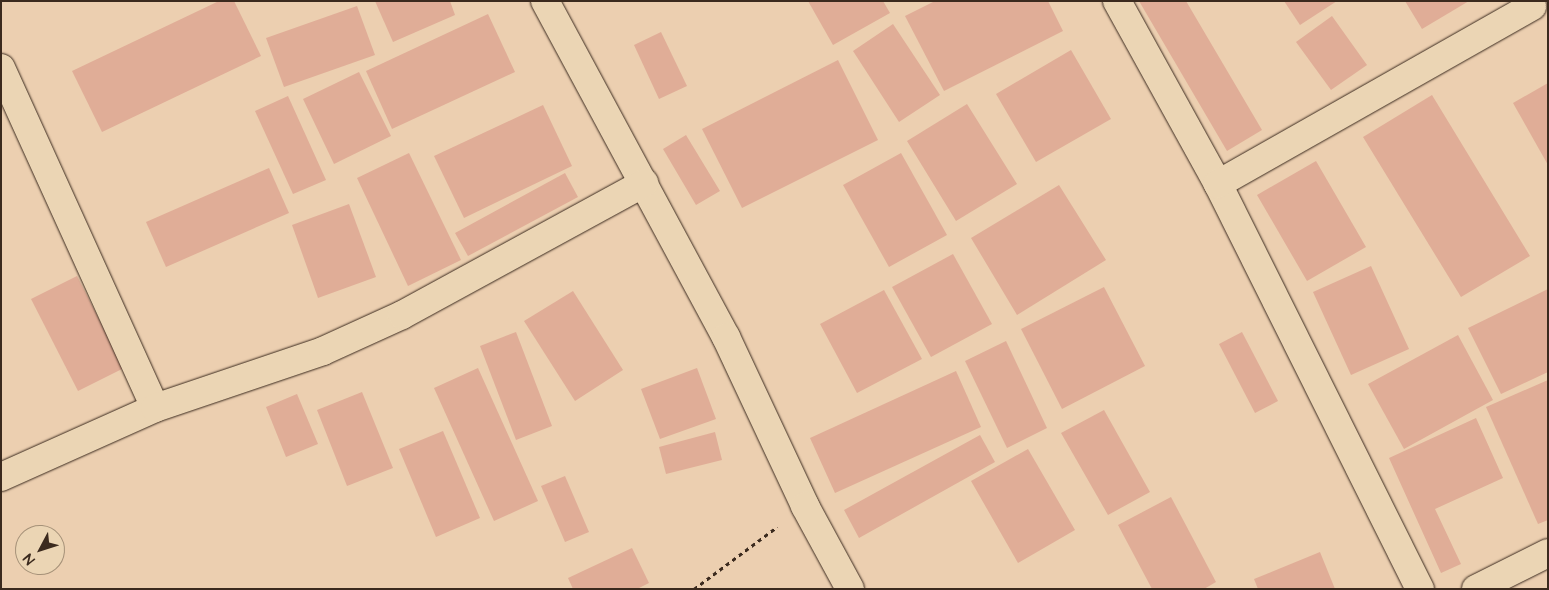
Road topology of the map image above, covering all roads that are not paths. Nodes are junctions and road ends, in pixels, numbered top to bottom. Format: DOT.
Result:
graph roads {
  1 [pos="545,1"];
  2 [pos="1117,1"];
  3 [pos="1532,6"];
  4 [pos="1,68"];
  5 [pos="644,183"];
  6 [pos="1218,184"];
  7 [pos="155,408"];
  8 [pos="1,477"];
  9 [pos="1548,553"];
  10 [pos="850,589"];
  11 [pos="1420,589"];
  12 [pos="1476,589"];
  1 -- 5 [label="street"];
  2 -- 6 [label="street"];
  3 -- 6 [label="street"];
  4 -- 7 [label="street"];
  5 -- 7 [label="street"];
  5 -- 10 [label="street"];
  6 -- 11 [label="street"];
  7 -- 8 [label="street"];
  9 -- 12 [label="street"];
}
